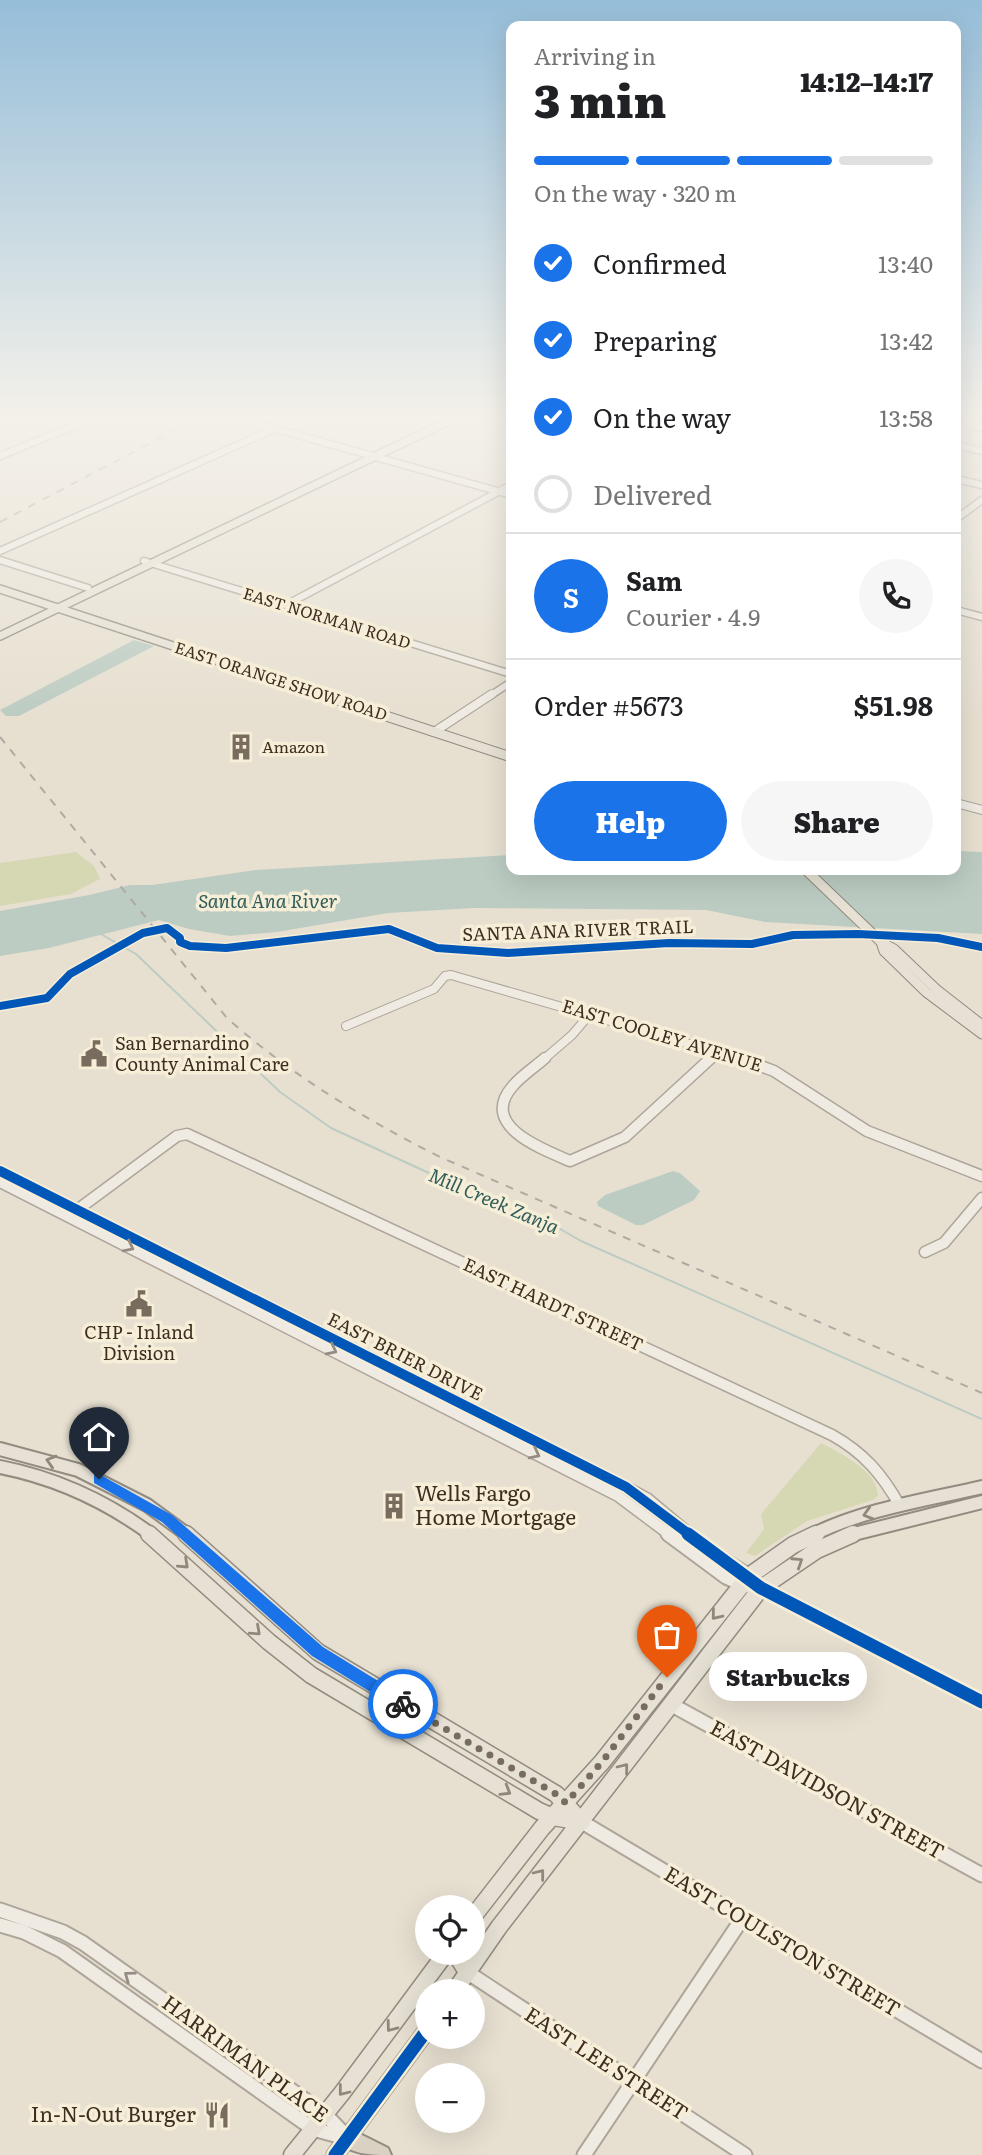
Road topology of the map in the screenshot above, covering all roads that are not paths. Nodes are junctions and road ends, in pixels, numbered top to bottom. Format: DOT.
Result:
graph roads {
  1 [pos="77,517"];
  2 [pos="243,517"];
  3 [pos="450,517"];
  4 [pos="0,551"];
  5 [pos="0,560"];
  6 [pos="148,562"];
  7 [pos="0,587"];
  8 [pos="88,588"];
  9 [pos="57,605"];
  10 [pos="286,605"];
  11 [pos="961,611"];
  12 [pos="982,617"];
  13 [pos="0,630"];
  14 [pos="0,636"];
  15 [pos="506,672"];
  16 [pos="506,685"];
  17 [pos="436,730"];
  18 [pos="504,751"];
  19 [pos="961,804"];
  20 [pos="980,808"];
  21 [pos="811,875"];
  22 [pos="939,998"];
  23 [pos="590,1014"];
  24 [pos="982,1025"];
  25 [pos="346,1026"];
  26 [pos="982,1034"];
  27 [pos="718,1052"];
  28 [pos="0,1171"];
  29 [pos="982,1176"];
  30 [pos="0,1182"];
  31 [pos="982,1198"];
  32 [pos="73,1213"];
  33 [pos="925,1252"];
  34 [pos="0,1449"];
  35 [pos="0,1467"];
  36 [pos="982,1488"];
  37 [pos="982,1502"];
  38 [pos="904,1512"];
  39 [pos="744,1581"];
  40 [pos="761,1588"];
  41 [pos="982,1702"];
  42 [pos="672,1704"];
  43 [pos="566,1803"];
  44 [pos="553,1817"];
  45 [pos="582,1822"];
  46 [pos="982,1875"];
  47 [pos="485,1902"];
  48 [pos="0,1910"];
  49 [pos="742,1919"];
  50 [pos="0,1925"];
  51 [pos="437,1965"];
  52 [pos="463,1965"];
  53 [pos="467,1972"];
  54 [pos="462,1979"];
  55 [pos="415,2046"];
  56 [pos="982,2061"];
  57 [pos="633,2081"];
  58 [pos="325,2114"];
  59 [pos="313,2129"];
  60 [pos="342,2146"];
  61 [pos="292,2155"];
  62 [pos="381,2155"];
  63 [pos="584,2155"];
  64 [pos="746,2155"];
  1 -- 4 [label="street"];
  2 -- 6 [label="main road"];
  3 -- 10 [label="street"];
  5 -- 8 [label="street"];
  6 -- 8 [label="main road"];
  6 -- 9 [label="main road"];
  6 -- 10 [label="street, EAST NORMAN ROAD"];
  7 -- 9 [label="main road, EAST ORANGE SHOW ROAD"];
  8 -- 9 [label="main road"];
  9 -- 13 [label="main road"];
  9 -- 14 [label="main road"];
  9 -- 17 [label="main road, EAST ORANGE SHOW ROAD"];
  10 -- 15 [label="street, EAST NORMAN ROAD"];
  11 -- 12 [label="street"];
  16 -- 17 [label="street"];
  17 -- 18 [label="main road, EAST ORANGE SHOW ROAD"];
  19 -- 20 [label="street"];
  21 -- 22 [label="main road"];
  22 -- 24 [label="main road"];
  22 -- 26 [label="main road"];
  23 -- 25 [label="street, EAST COOLEY AVENUE"];
  23 -- 27 [label="street, EAST COOLEY AVENUE"];
  23 -- 27 [label="street"];
  27 -- 29 [label="street, EAST COOLEY AVENUE"];
  28 -- 32 [label="street, EAST BRIER DRIVE"];
  30 -- 32 [label="street, EAST BRIER DRIVE"];
  31 -- 33 [label="street"];
  32 -- 38 [label="street, EAST HARDT STREET"];
  32 -- 39 [label="street, EAST BRIER DRIVE"];
  43 -- 34 [label="main road, one-way"];
  35 -- 44 [label="main road, one-way"];
  36 -- 38 [label="main road"];
  37 -- 38 [label="main road"];
  38 -- 39 [label="main road, one-way"];
  40 -- 38 [label="main road, one-way"];
  39 -- 40 [label="street"];
  39 -- 43 [label="main road, one-way"];
  40 -- 41 [label="street"];
  40 -- 42 [label="main road"];
  45 -- 42 [label="main road, one-way"];
  42 -- 46 [label="street, EAST DAVIDSON STREET"];
  43 -- 44 [label="main road"];
  43 -- 45 [label="main road"];
  44 -- 45 [label="main road"];
  44 -- 47 [label="main road"];
  45 -- 49 [label="street, EAST COULSTON STREET"];
  53 -- 45 [label="main road, one-way"];
  58 -- 48 [label="street, HARRIMAN PLACE, one-way"];
  49 -- 56 [label="street, EAST COULSTON STREET"];
  49 -- 57 [label="street"];
  50 -- 59 [label="street, HARRIMAN PLACE"];
  51 -- 58 [label="main road, one-way"];
  52 -- 53 [label="main road"];
  53 -- 54 [label="main road"];
  53 -- 57 [label="street, EAST LEE STREET"];
  55 -- 60 [label="main road"];
  57 -- 63 [label="street"];
  57 -- 64 [label="street, EAST LEE STREET"];
  58 -- 59 [label="main road"];
  58 -- 60 [label="street, HARRIMAN PLACE"];
  59 -- 60 [label="street, HARRIMAN PLACE"];
  59 -- 61 [label="main road"];
  60 -- 62 [label="highway"];
}
